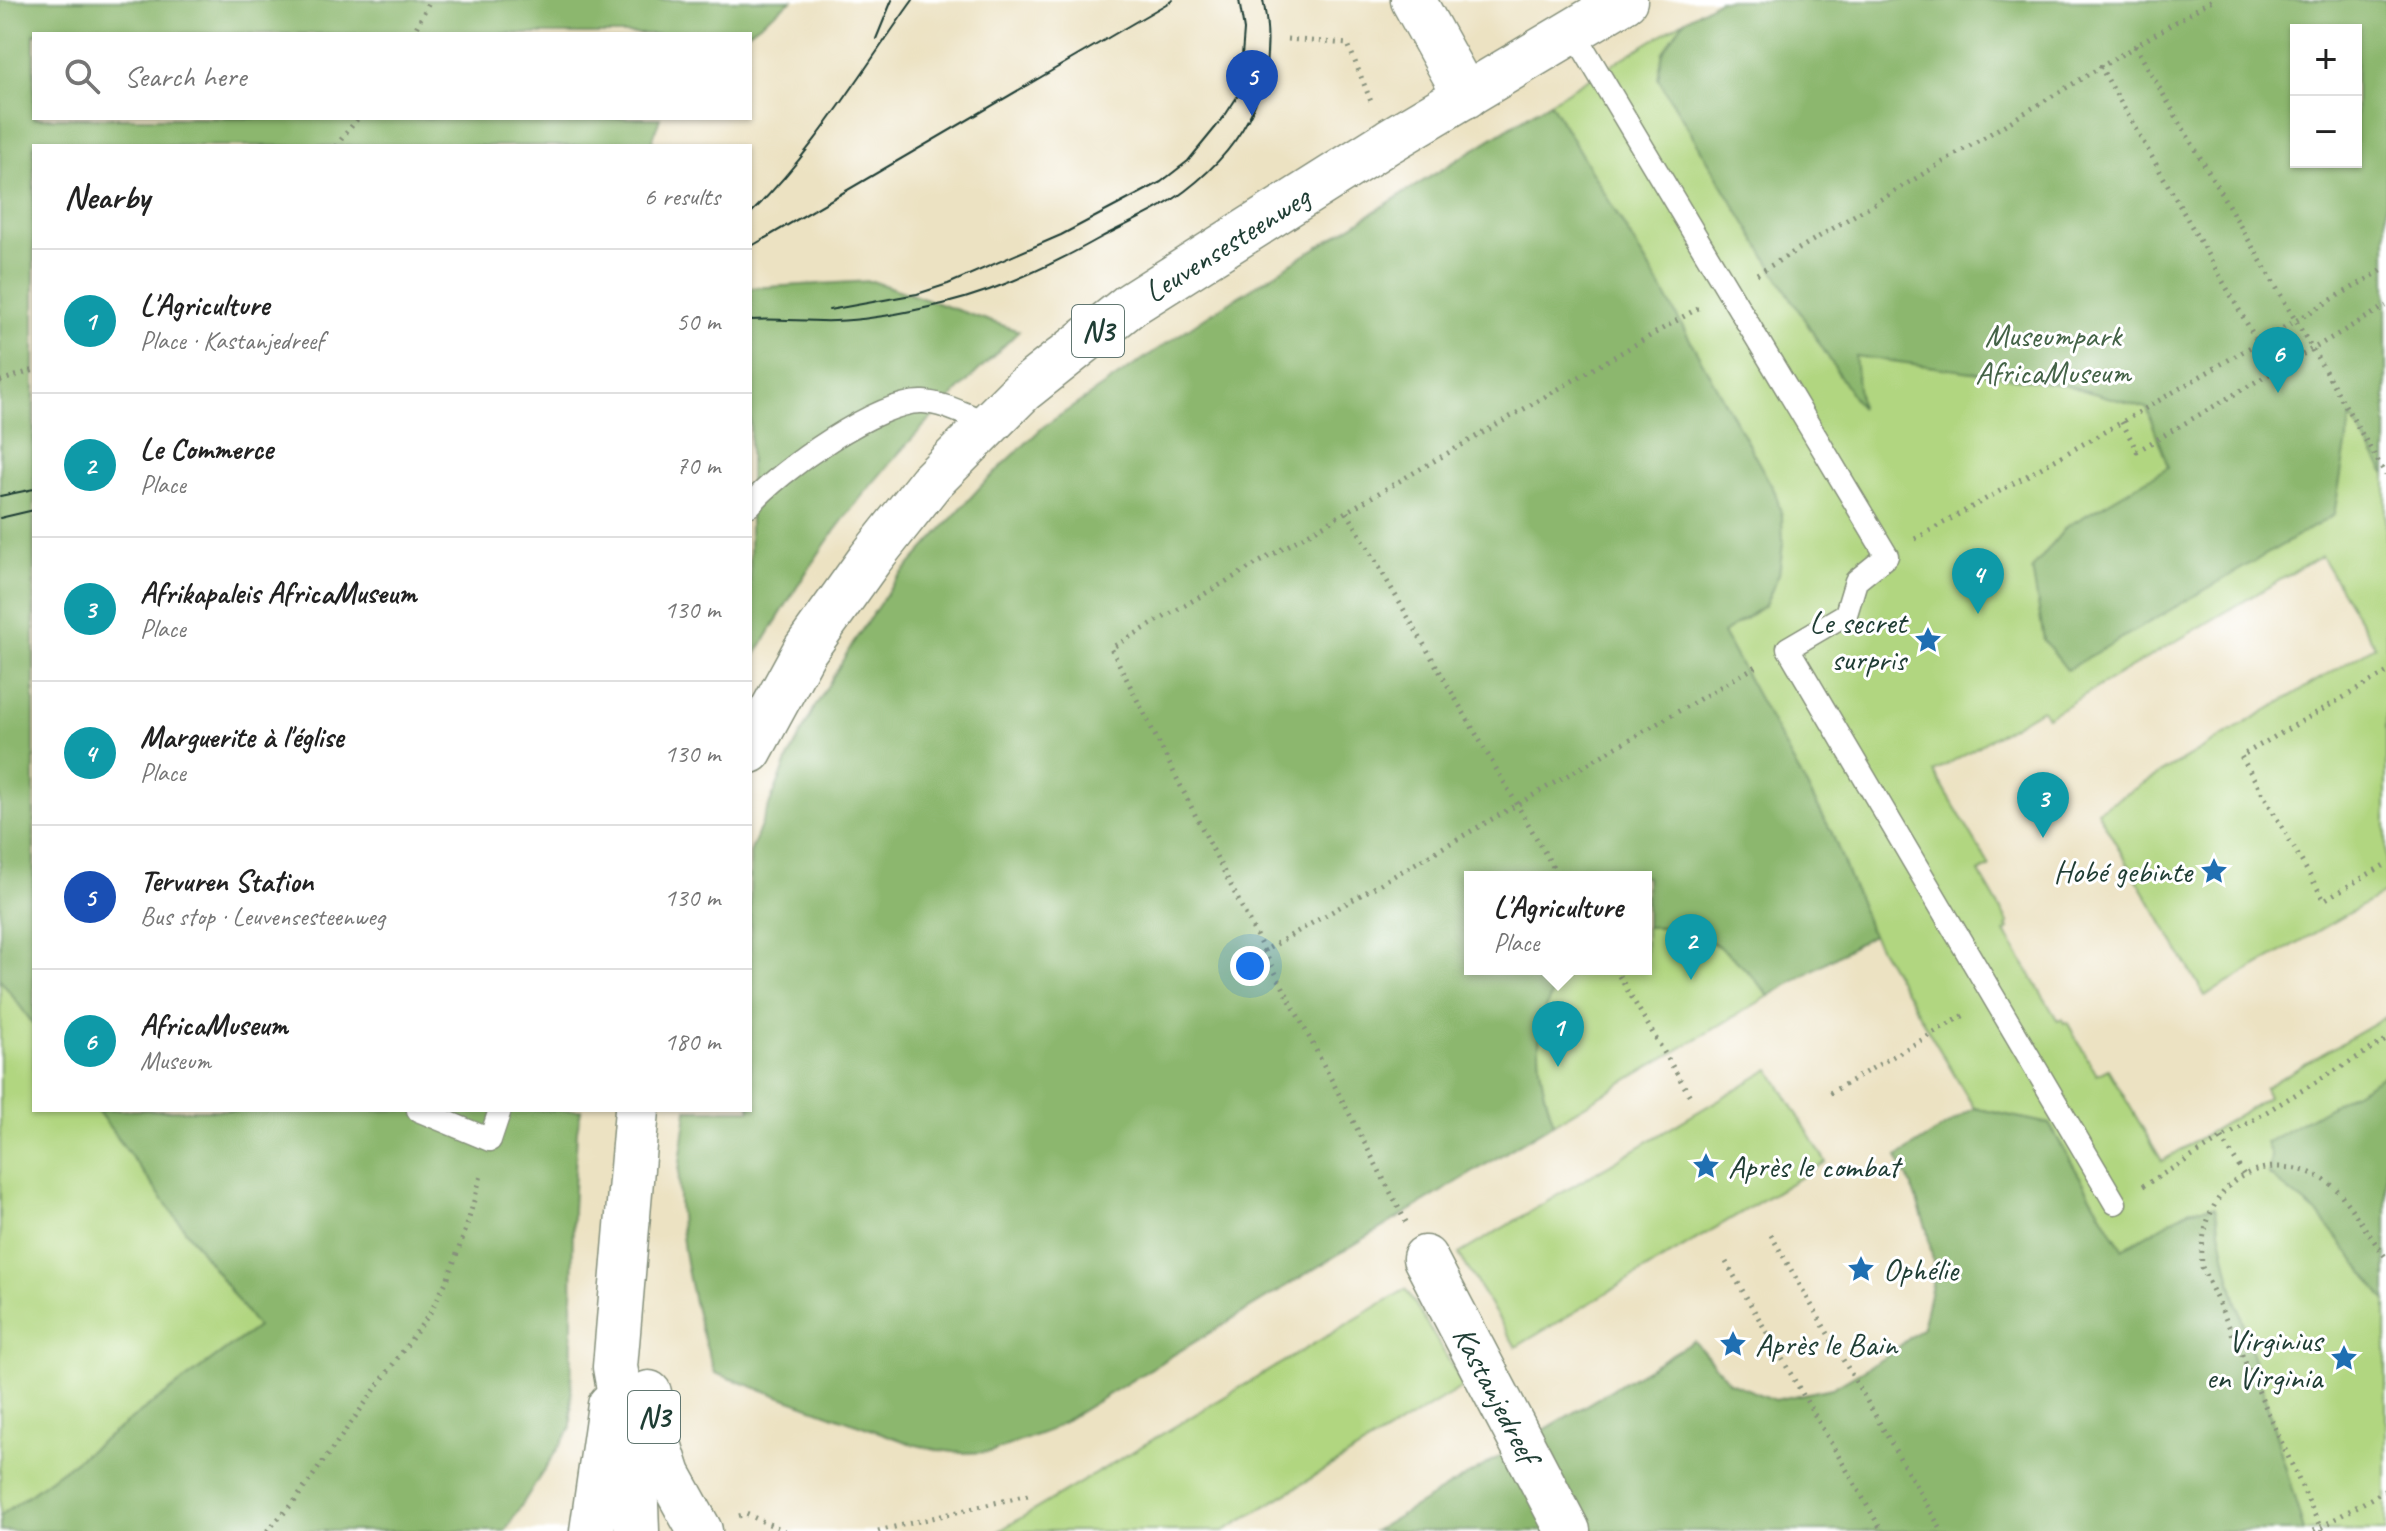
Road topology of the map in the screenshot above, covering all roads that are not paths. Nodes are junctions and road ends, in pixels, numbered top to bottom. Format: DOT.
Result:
graph roads {
  1 [pos="1413,0"];
  2 [pos="1625,0"];
  3 [pos="1573,31"];
  4 [pos="1466,96"];
  5 [pos="988,423"];
  6 [pos="752,503"];
  7 [pos="752,747"];
  8 [pos="423,1112"];
  9 [pos="499,1112"];
  10 [pos="637,1112"];
  11 [pos="2115,1203"];
  12 [pos="627,1220"];
  13 [pos="1425,1258"];
  14 [pos="615,1367"];
  15 [pos="592,1531"];
  16 [pos="637,1531"];
  17 [pos="700,1531"];
  18 [pos="1568,1531"];
  1 -- 4 [label="main road"];
  2 -- 3 [label="main road, Leuvensesteenweg / N3"];
  3 -- 4 [label="main road, Leuvensesteenweg / N3"];
  3 -- 11 [label="lane"];
  4 -- 5 [label="main road, Leuvensesteenweg / N3"];
  5 -- 6 [label="lane"];
  5 -- 7 [label="main road, Leuvensesteenweg / N3"];
  8 -- 9 [label="lane"];
  10 -- 12 [label="main road, N3"];
  12 -- 14 [label="main road, N3"];
  12 -- 17 [label="main road, N3"];
  13 -- 18 [label="main road, Kastanjedreef"];
  14 -- 15 [label="main road, N3"];
  14 -- 16 [label="main road, N3"];
}
